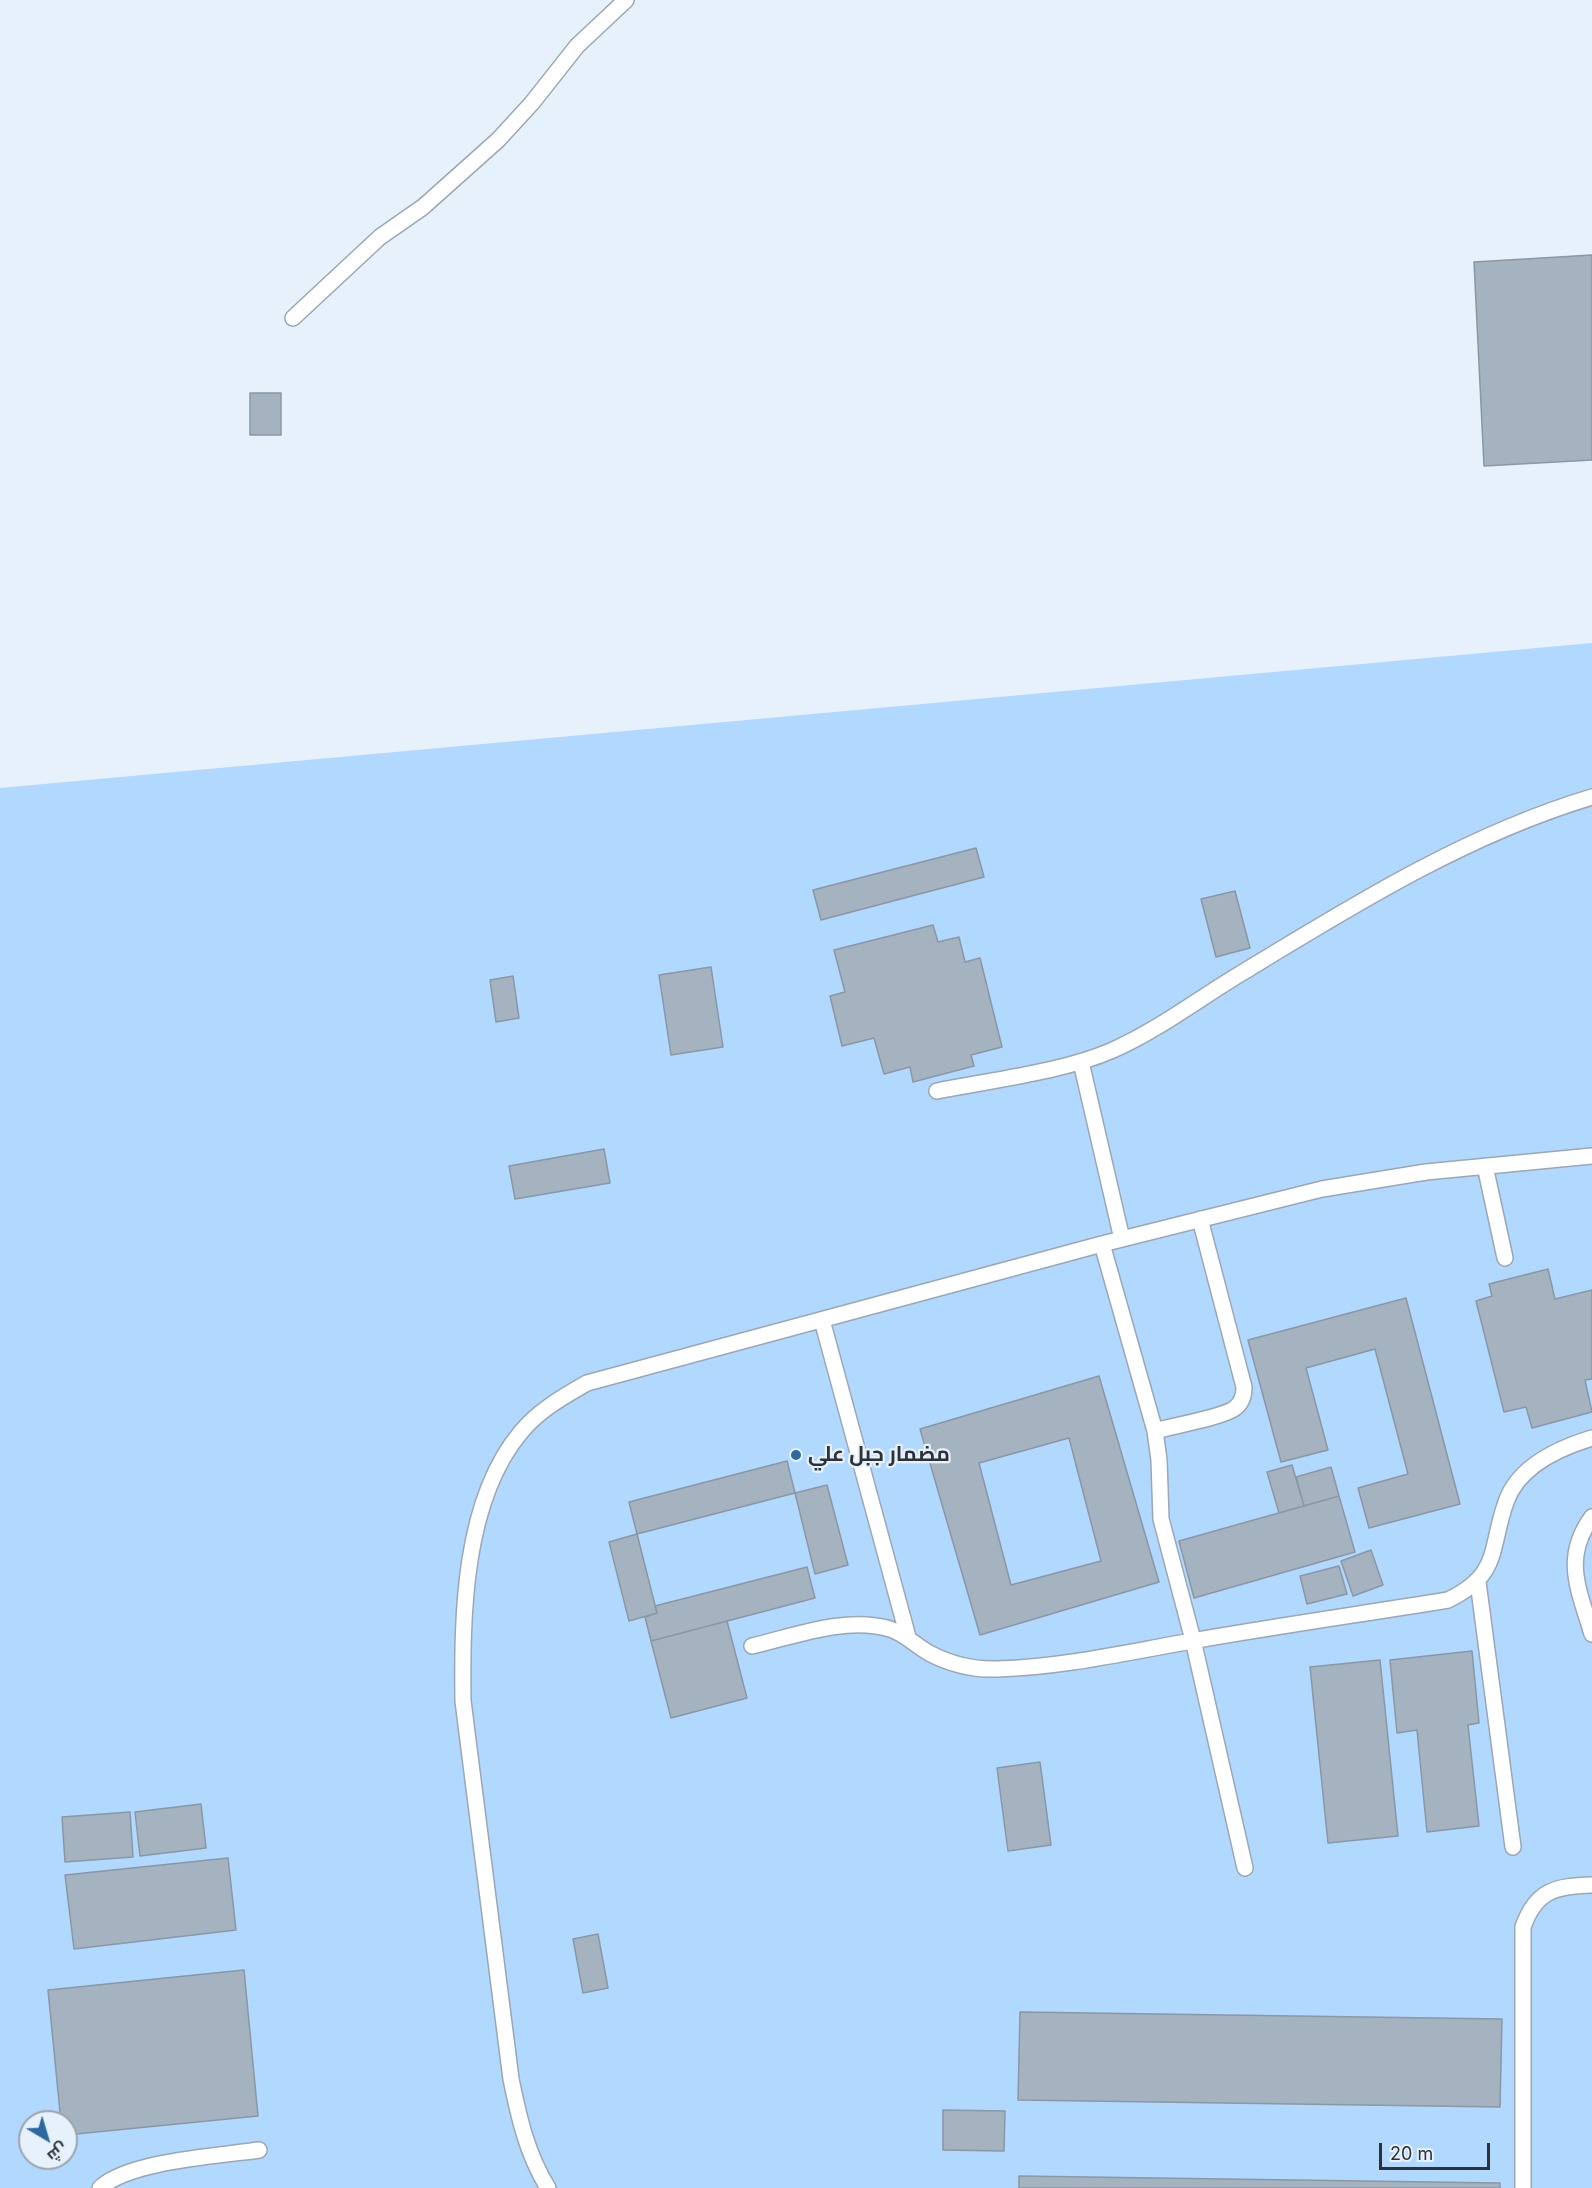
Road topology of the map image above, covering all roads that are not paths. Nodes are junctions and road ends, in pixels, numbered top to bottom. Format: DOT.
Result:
graph roads {
  1 [pos="626,0"];
  2 [pos="293,318"];
  3 [pos="1592,797"];
  4 [pos="1081,1062"];
  5 [pos="937,1091"];
  6 [pos="1592,1156"];
  7 [pos="1485,1166"];
  8 [pos="1200,1219"];
  9 [pos="1122,1239"];
  10 [pos="1102,1244"];
  11 [pos="1505,1258"];
  12 [pos="822,1320"];
  13 [pos="1155,1431"];
  14 [pos="1592,1438"];
  15 [pos="1592,1517"];
  16 [pos="1478,1582"];
  17 [pos="1592,1634"];
  18 [pos="908,1637"];
  19 [pos="1193,1640"];
  20 [pos="752,1646"];
  21 [pos="1513,1847"];
  22 [pos="1245,1868"];
  23 [pos="1592,1885"];
  24 [pos="259,2150"];
  25 [pos="100,2188"];
  26 [pos="548,2188"];
  27 [pos="1523,2188"];
  1 -- 2 [label="lane"];
  3 -- 4 [label="lane"];
  4 -- 5 [label="lane"];
  4 -- 9 [label="lane"];
  6 -- 7 [label="lane"];
  7 -- 8 [label="lane"];
  7 -- 11 [label="lane"];
  8 -- 9 [label="lane"];
  8 -- 13 [label="lane"];
  9 -- 10 [label="lane"];
  10 -- 12 [label="lane"];
  10 -- 13 [label="lane"];
  12 -- 18 [label="lane"];
  12 -- 26 [label="lane"];
  13 -- 19 [label="lane"];
  14 -- 16 [label="lane"];
  15 -- 17 [label="lane"];
  16 -- 19 [label="lane"];
  16 -- 21 [label="lane"];
  18 -- 19 [label="lane"];
  18 -- 20 [label="lane"];
  19 -- 22 [label="lane"];
  23 -- 27 [label="lane"];
  24 -- 25 [label="lane"];
}
